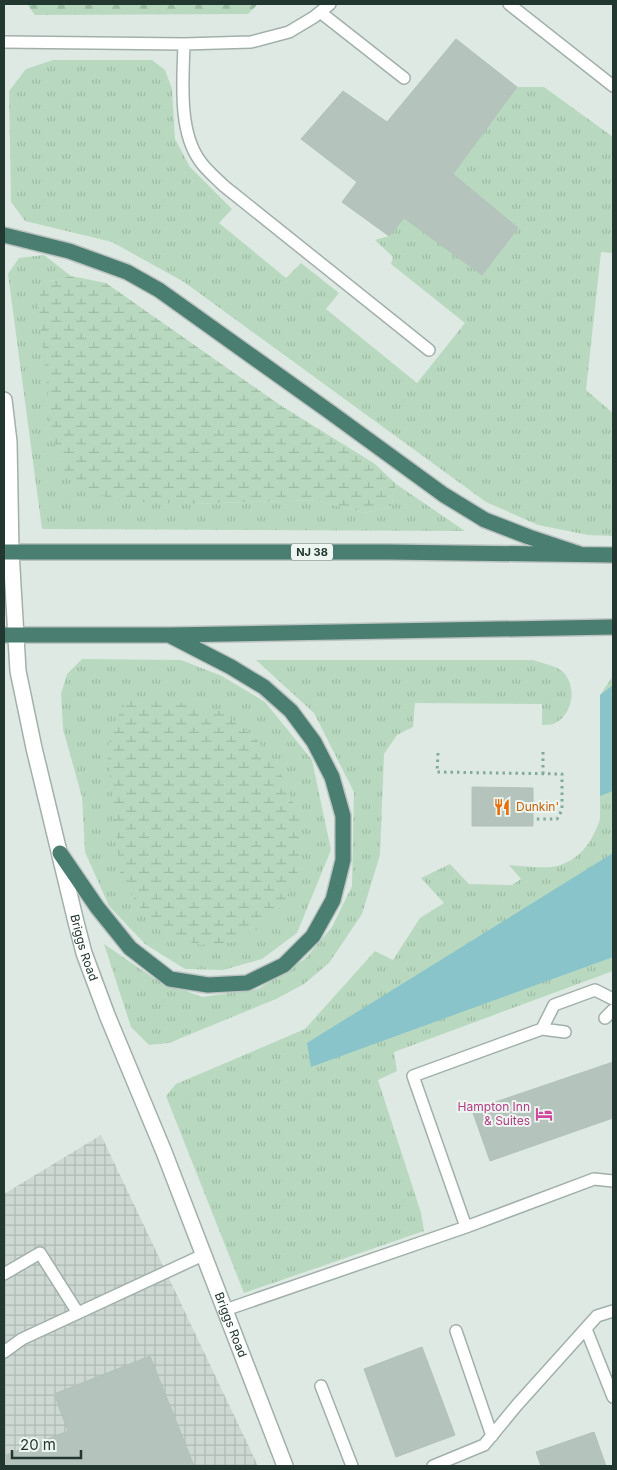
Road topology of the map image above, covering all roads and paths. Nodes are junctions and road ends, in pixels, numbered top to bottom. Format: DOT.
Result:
graph roads {
  1 [pos="330,4"];
  2 [pos="510,4"];
  3 [pos="320,12"];
  4 [pos="4,42"];
  5 [pos="184,44"];
  6 [pos="404,78"];
  7 [pos="613,86"];
  8 [pos="4,235"];
  9 [pos="429,350"];
  10 [pos="4,400"];
  11 [pos="7,552"];
  12 [pos="580,554"];
  13 [pos="613,554"];
  14 [pos="613,627"];
  15 [pos="10,635"];
  16 [pos="170,635"];
  17 [pos="544,752"];
  18 [pos="438,753"];
  19 [pos="543,774"];
  20 [pos="536,819"];
  21 [pos="60,853"];
  22 [pos="613,998"];
  23 [pos="542,1029"];
  24 [pos="565,1032"];
  25 [pos="613,1181"];
  26 [pos="466,1227"];
  27 [pos="203,1255"];
  28 [pos="4,1274"];
  29 [pos="225,1310"];
  30 [pos="613,1310"];
  31 [pos="78,1313"];
  32 [pos="586,1329"];
  33 [pos="456,1331"];
  34 [pos="4,1352"];
  35 [pos="321,1386"];
  36 [pos="613,1397"];
  37 [pos="492,1436"];
  38 [pos="285,1466"];
  39 [pos="352,1466"];
  40 [pos="433,1466"];
  1 -- 3 [label="lane"];
  2 -- 7 [label="lane"];
  3 -- 5 [label="lane"];
  3 -- 6 [label="lane"];
  4 -- 5 [label="lane"];
  5 -- 9 [label="lane"];
  8 -- 12 [label="highway"];
  10 -- 11 [label="street, Briggs Road"];
  11 -- 12 [label="highway, NJ 38"];
  11 -- 15 [label="street, Briggs Road"];
  12 -- 13 [label="highway, NJ 38"];
  14 -- 16 [label="highway"];
  15 -- 16 [label="highway"];
  15 -- 21 [label="street, Briggs Road"];
  16 -- 21 [label="highway"];
  17 -- 19 [label="path"];
  18 -- 19 [label="path"];
  19 -- 20 [label="path"];
  21 -- 27 [label="street, Briggs Road"];
  22 -- 23 [label="lane"];
  23 -- 24 [label="lane"];
  23 -- 26 [label="lane"];
  25 -- 26 [label="lane"];
  26 -- 29 [label="lane"];
  27 -- 29 [label="street, Briggs Road"];
  27 -- 31 [label="lane"];
  28 -- 31 [label="lane"];
  29 -- 38 [label="street, Briggs Road"];
  30 -- 32 [label="lane"];
  31 -- 34 [label="lane"];
  32 -- 36 [label="lane"];
  32 -- 37 [label="lane"];
  33 -- 37 [label="lane"];
  35 -- 39 [label="lane"];
  37 -- 40 [label="lane"];
}
